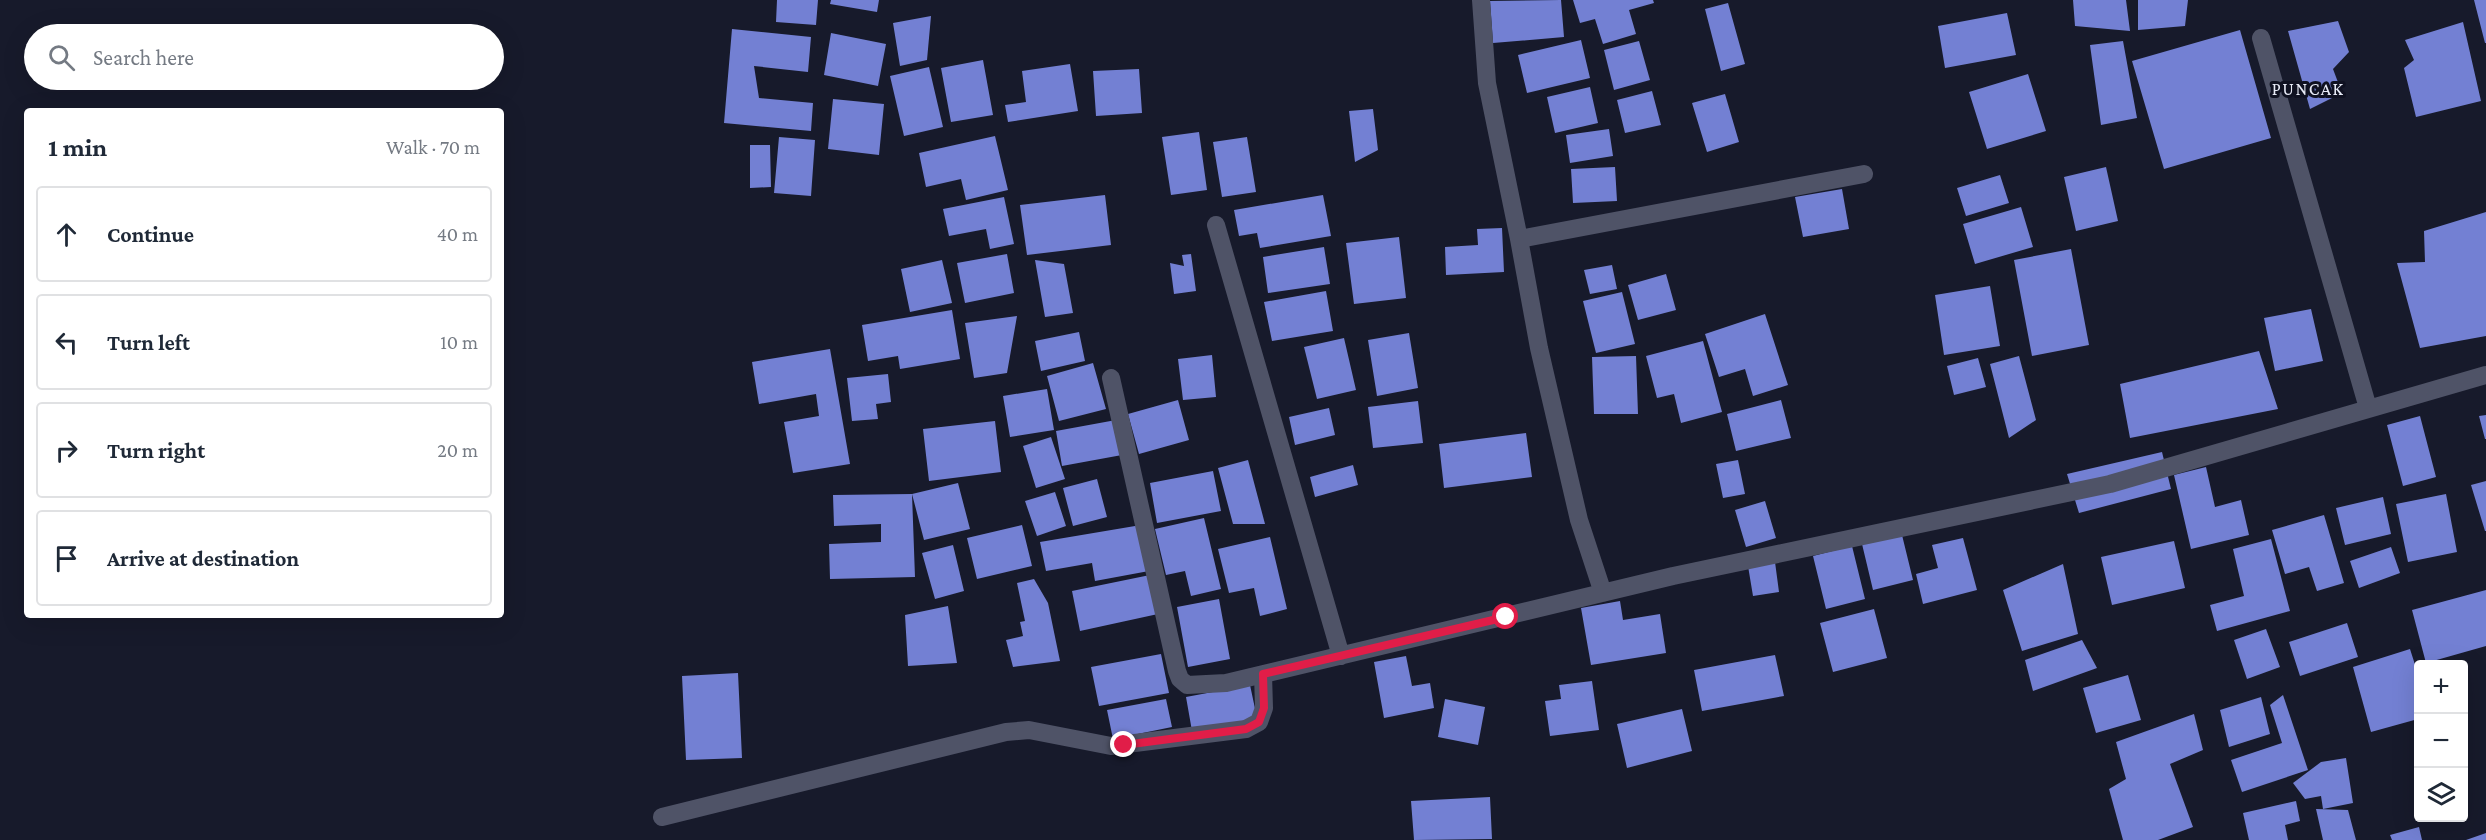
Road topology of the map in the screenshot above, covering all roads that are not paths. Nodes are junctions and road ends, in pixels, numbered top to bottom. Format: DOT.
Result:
graph roads {
  1 [pos="1481,0"];
  2 [pos="2261,38"];
  3 [pos="1864,174"];
  4 [pos="1216,225"];
  5 [pos="1519,238"];
  6 [pos="2486,375"];
  7 [pos="1111,378"];
  8 [pos="2368,408"];
  9 [pos="1603,593"];
  10 [pos="1341,656"];
  11 [pos="1263,674"];
  12 [pos="662,818"];
  1 -- 5 [label="street"];
  2 -- 8 [label="street"];
  3 -- 5 [label="street"];
  4 -- 10 [label="street"];
  5 -- 9 [label="street"];
  6 -- 8 [label="street"];
  7 -- 11 [label="street"];
  8 -- 9 [label="street"];
  9 -- 10 [label="street"];
  10 -- 11 [label="street"];
  11 -- 12 [label="street"];
}
